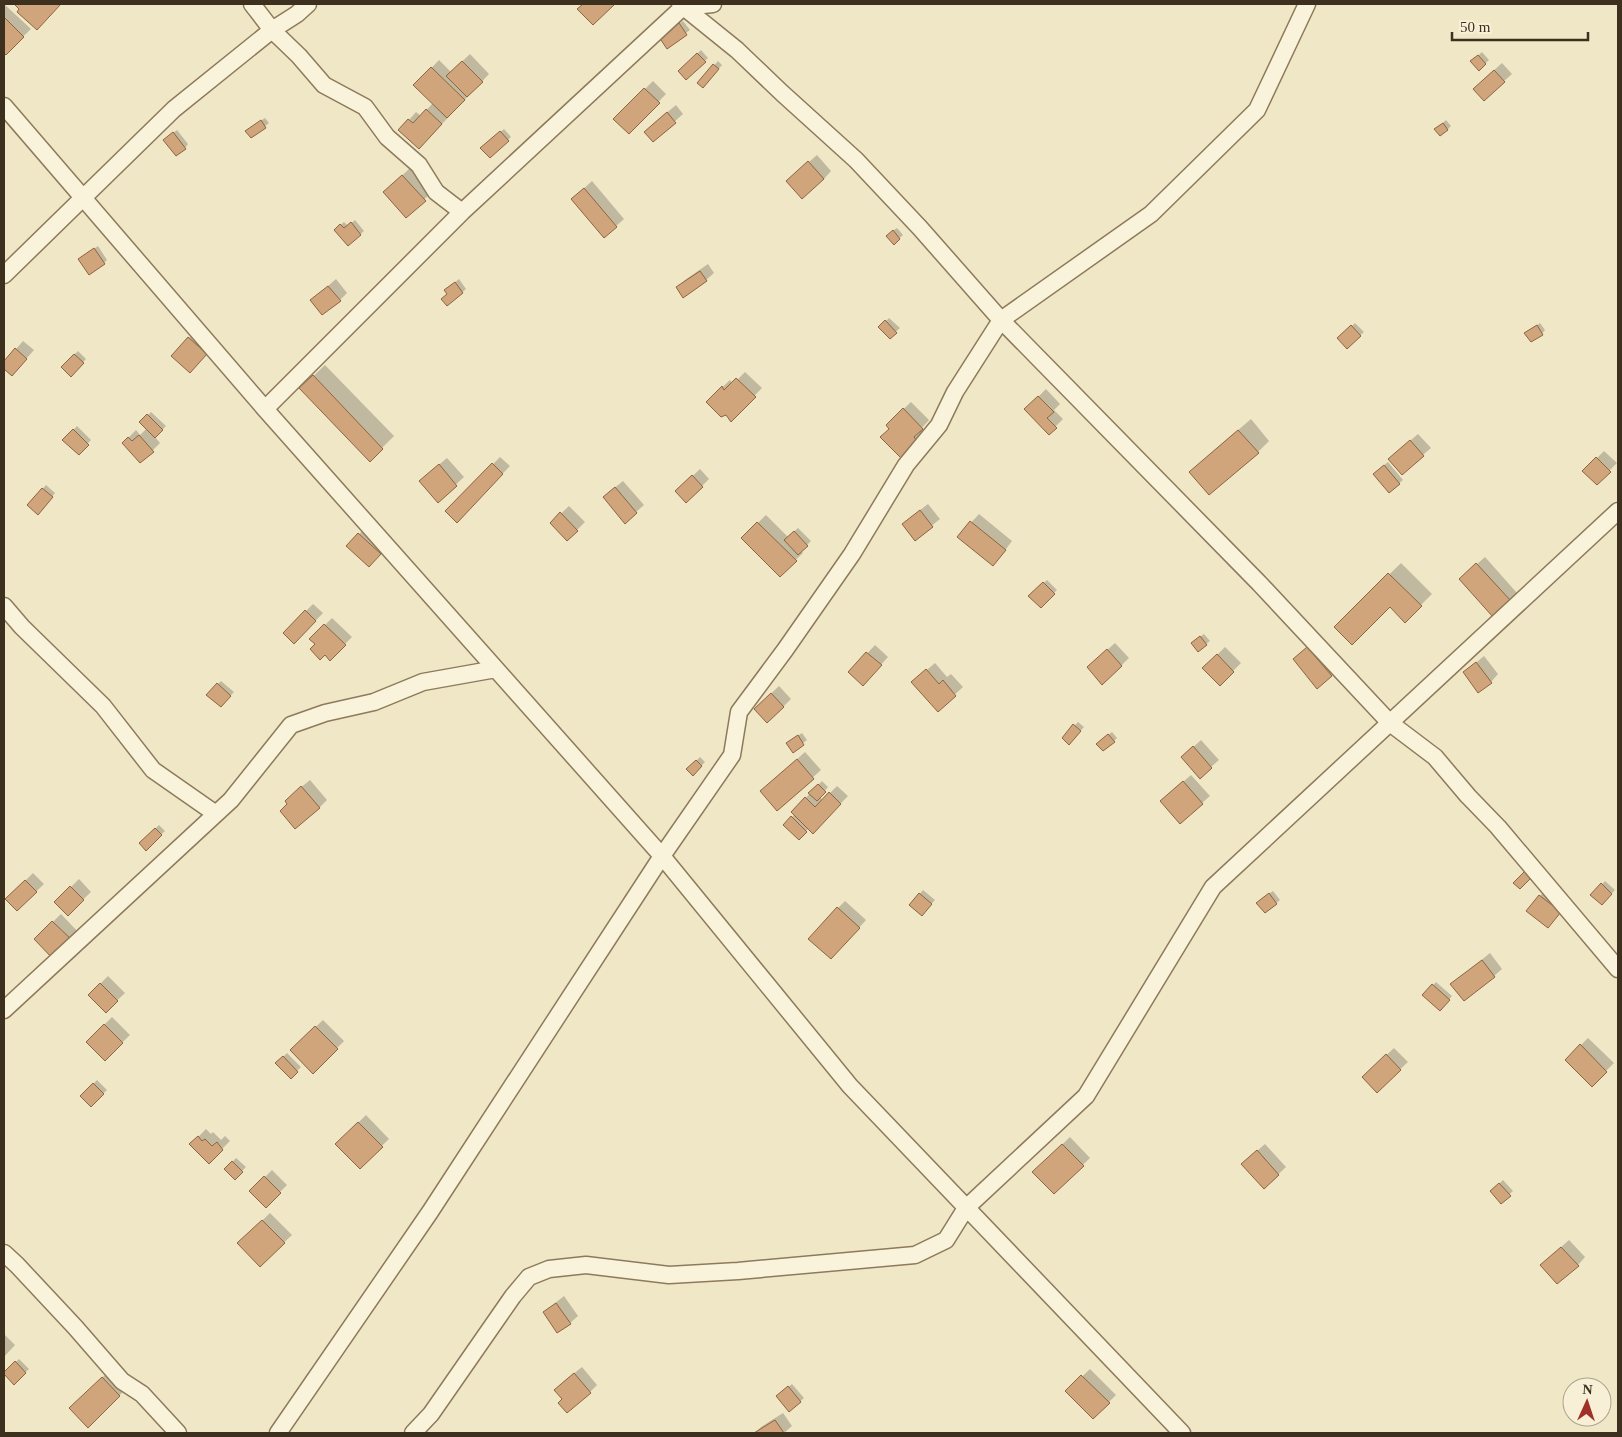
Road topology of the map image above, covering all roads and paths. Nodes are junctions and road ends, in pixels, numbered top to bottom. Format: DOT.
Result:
graph roads {
  1 [pos="252,4"];
  2 [pos="308,4"];
  3 [pos="714,4"];
  4 [pos="1307,4"];
  5 [pos="682,6"];
  6 [pos="272,30"];
  7 [pos="4,106"];
  8 [pos="82,197"];
  9 [pos="462,212"];
  10 [pos="4,275"];
  11 [pos="1001,320"];
  12 [pos="265,409"];
  13 [pos="1618,510"];
  14 [pos="4,606"];
  15 [pos="496,669"];
  16 [pos="1390,723"];
  17 [pos="216,814"];
  18 [pos="662,856"];
  19 [pos="1618,969"];
  20 [pos="4,1010"];
  21 [pos="966,1208"];
  22 [pos="4,1253"];
  23 [pos="178,1433"];
  24 [pos="278,1433"];
  25 [pos="413,1433"];
  26 [pos="1182,1433"];
  1 -- 6 [label="street"];
  2 -- 6 [label="street"];
  3 -- 5 [label="street"];
  4 -- 11 [label="street"];
  5 -- 9 [label="street"];
  5 -- 11 [label="street"];
  6 -- 8 [label="street"];
  6 -- 9 [label="street"];
  7 -- 8 [label="street"];
  8 -- 10 [label="street"];
  8 -- 12 [label="street"];
  9 -- 12 [label="street"];
  11 -- 16 [label="street"];
  11 -- 18 [label="street"];
  12 -- 15 [label="street"];
  13 -- 16 [label="street"];
  14 -- 17 [label="street"];
  15 -- 17 [label="street"];
  15 -- 18 [label="street"];
  16 -- 19 [label="street"];
  16 -- 21 [label="street"];
  17 -- 20 [label="street"];
  18 -- 21 [label="street"];
  18 -- 24 [label="street"];
  21 -- 25 [label="street"];
  21 -- 26 [label="street"];
  22 -- 23 [label="street"];
}
